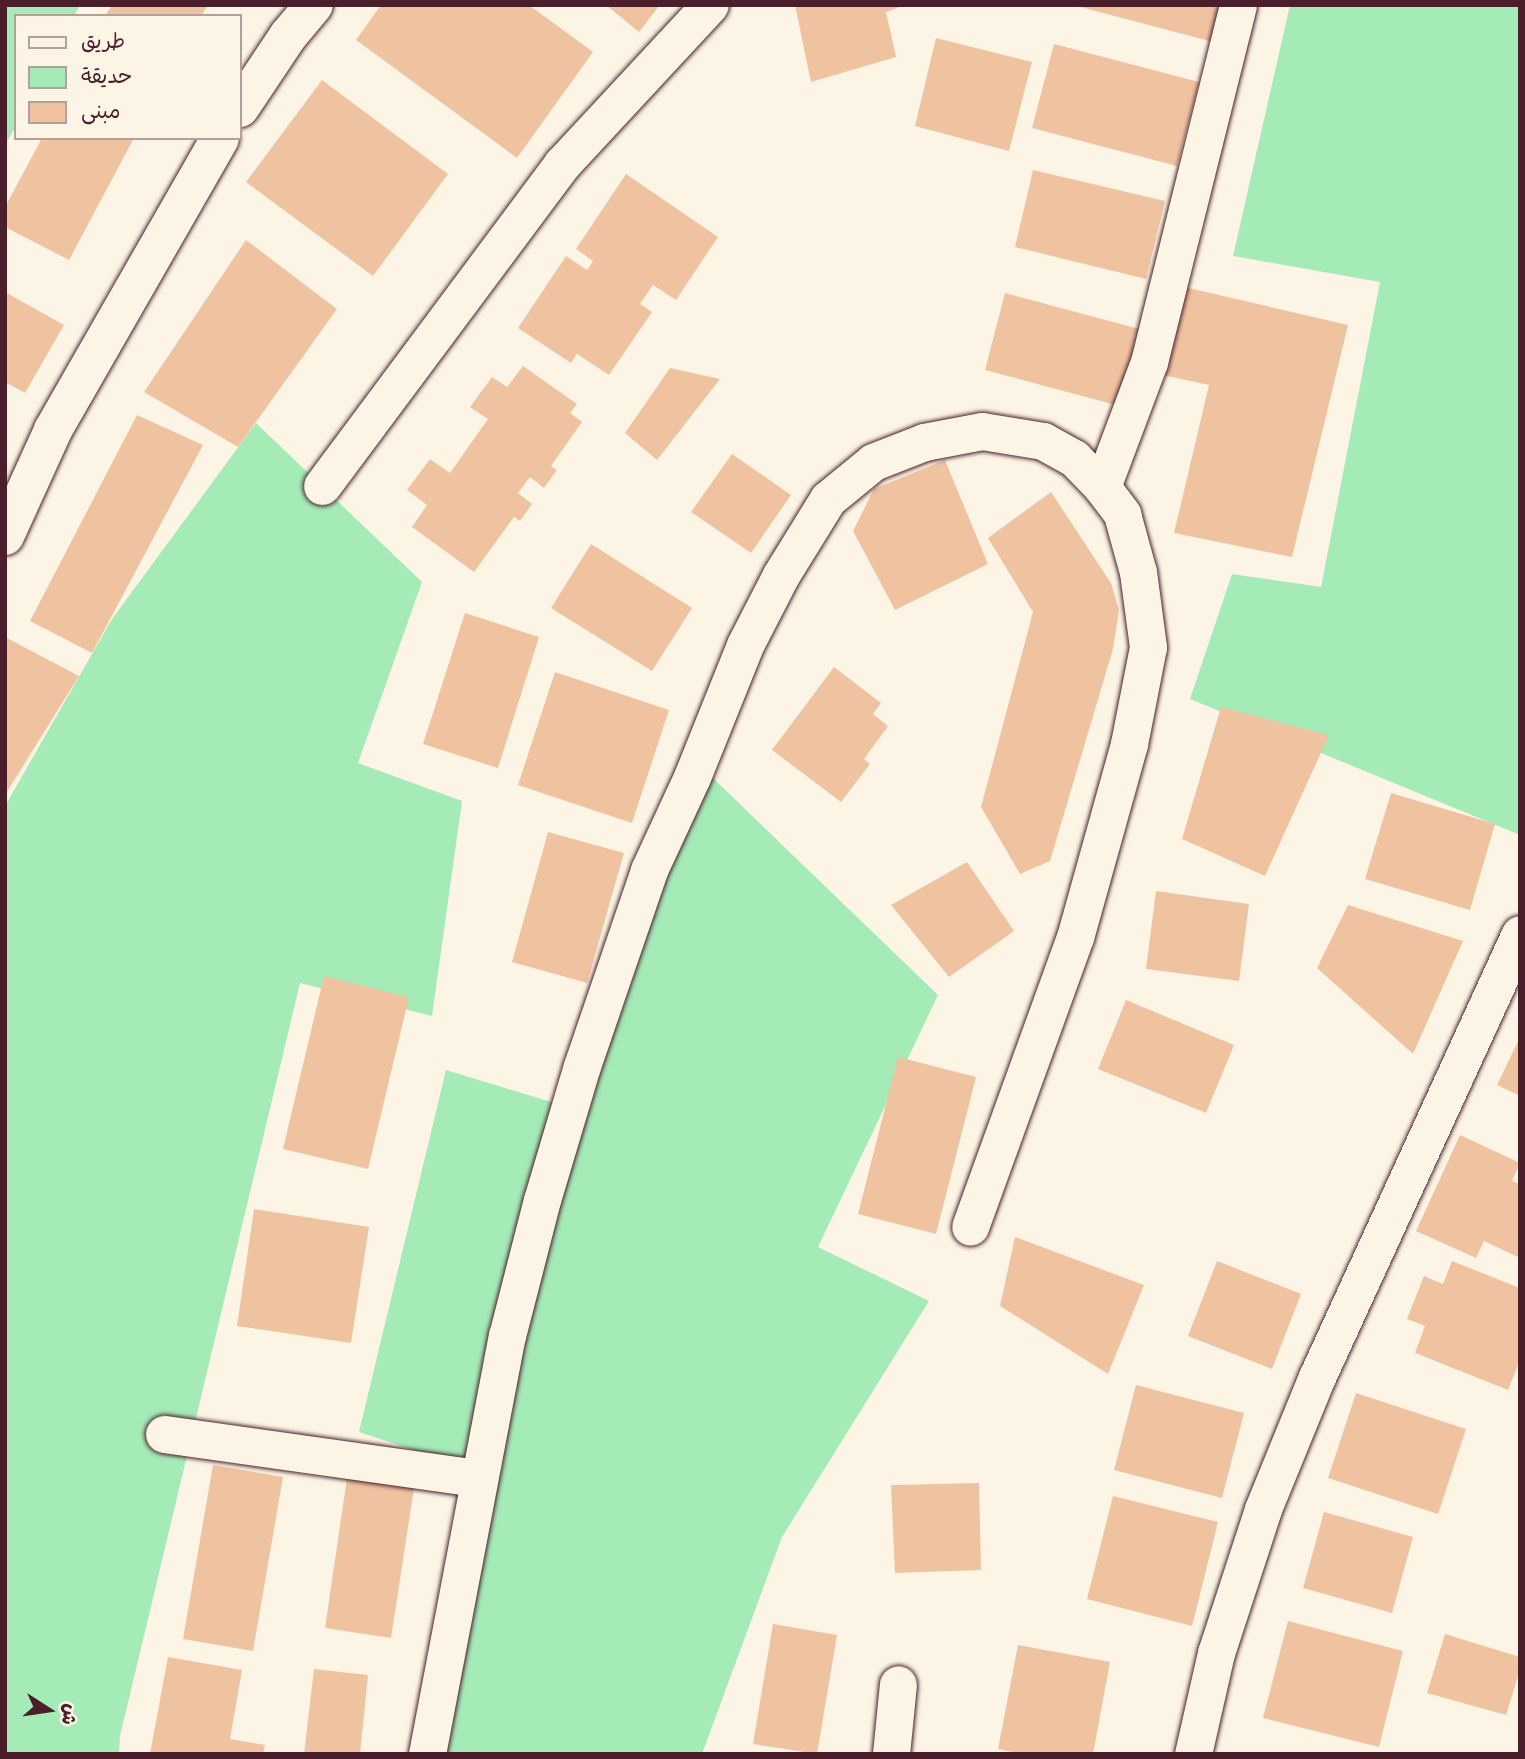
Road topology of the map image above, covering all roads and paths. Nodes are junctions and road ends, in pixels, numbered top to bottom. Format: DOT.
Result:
graph roads {
  1 [pos="314,5"];
  2 [pos="710,5"];
  3 [pos="1238,5"];
  4 [pos="242,105"];
  5 [pos="219,140"];
  6 [pos="322,486"];
  7 [pos="1102,487"];
  8 [pos="5,536"];
  9 [pos="1520,934"];
  10 [pos="970,1227"];
  11 [pos="164,1434"];
  12 [pos="478,1478"];
  13 [pos="898,1684"];
  14 [pos="427,1754"];
  15 [pos="891,1754"];
  16 [pos="1193,1754"];
  1 -- 4 [label="street"];
  2 -- 6 [label="street"];
  3 -- 7 [label="street"];
  5 -- 8 [label="street"];
  7 -- 10 [label="street"];
  7 -- 12 [label="street"];
  9 -- 16 [label="street"];
  11 -- 12 [label="street"];
  12 -- 14 [label="street"];
  13 -- 15 [label="street"];
}
